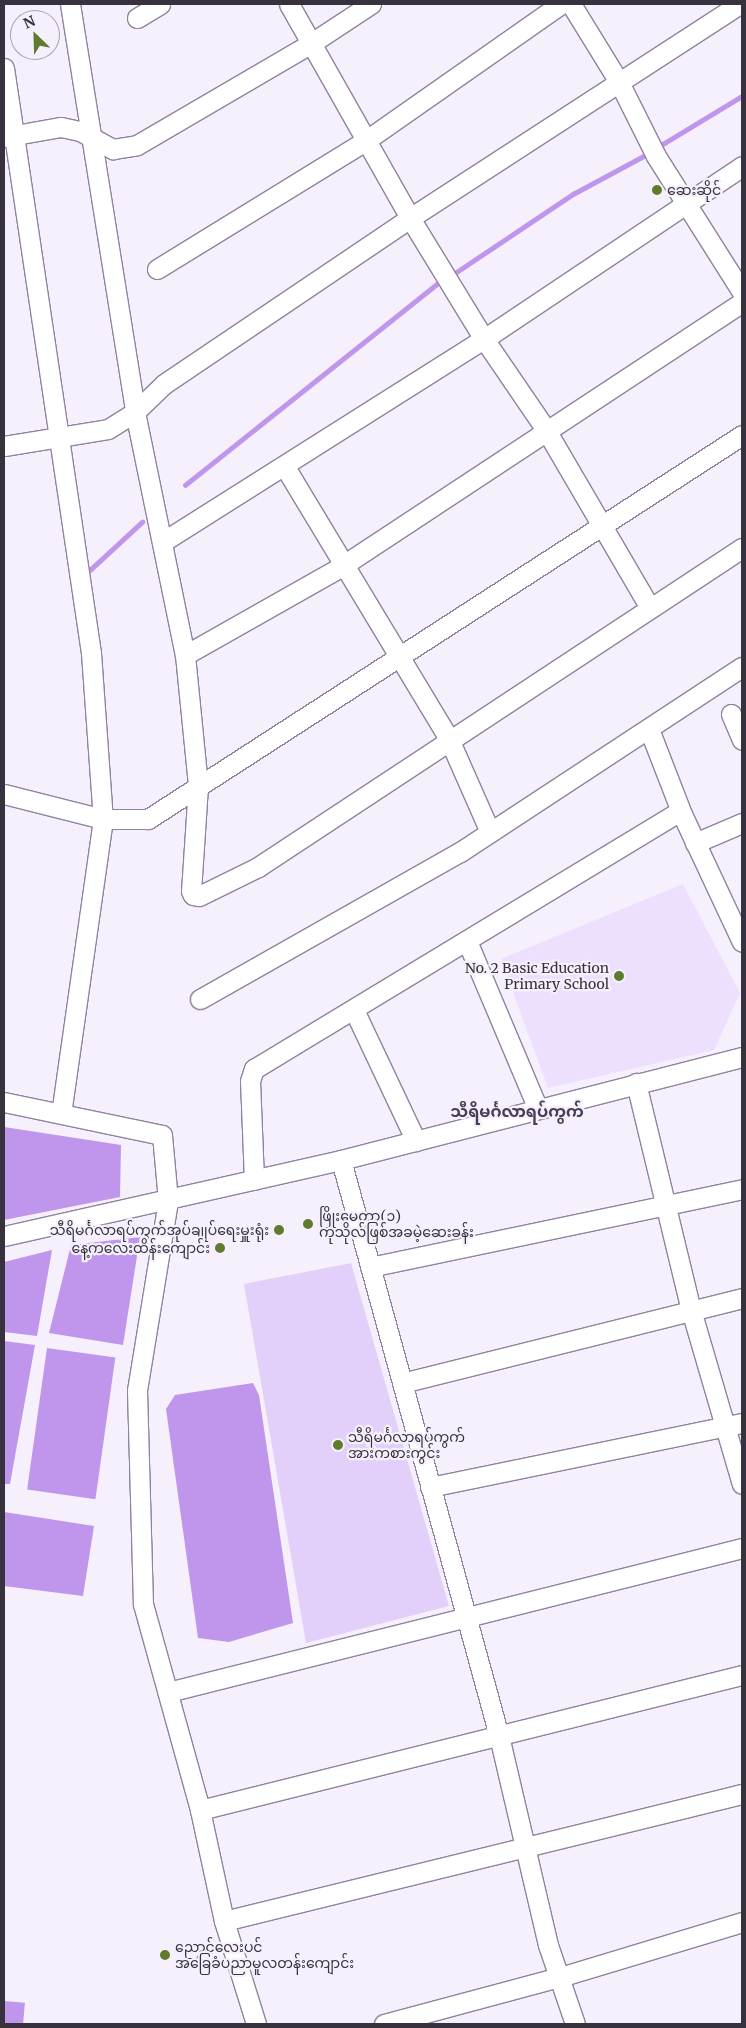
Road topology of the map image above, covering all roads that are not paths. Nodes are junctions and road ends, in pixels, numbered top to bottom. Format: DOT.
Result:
graph roads {
  1 [pos="70,4"];
  2 [pos="160,4"];
  3 [pos="290,4"];
  4 [pos="371,4"];
  5 [pos="561,4"];
  6 [pos="571,4"];
  7 [pos="740,4"];
  8 [pos="137,18"];
  9 [pos="310,44"];
  10 [pos="4,68"];
  11 [pos="619,82"];
  12 [pos="9,137"];
  13 [pos="93,138"];
  14 [pos="368,139"];
  15 [pos="742,166"];
  16 [pos="687,203"];
  17 [pos="410,218"];
  18 [pos="157,269"];
  19 [pos="742,292"];
  20 [pos="742,302"];
  21 [pos="484,339"];
  22 [pos="135,412"];
  23 [pos="546,430"];
  24 [pos="742,435"];
  25 [pos="56,436"];
  26 [pos="4,446"];
  27 [pos="285,466"];
  28 [pos="602,525"];
  29 [pos="164,541"];
  30 [pos="742,548"];
  31 [pos="342,566"];
  32 [pos="650,608"];
  33 [pos="185,655"];
  34 [pos="397,657"];
  35 [pos="742,667"];
  36 [pos="732,714"];
  37 [pos="649,729"];
  38 [pos="449,739"];
  39 [pos="742,740"];
  40 [pos="198,786"];
  41 [pos="4,794"];
  42 [pos="682,814"];
  43 [pos="103,819"];
  44 [pos="742,823"];
  45 [pos="490,832"];
  46 [pos="696,843"];
  47 [pos="735,907"];
  48 [pos="467,941"];
  49 [pos="742,942"];
  50 [pos="200,998"];
  51 [pos="354,1010"];
  52 [pos="742,1057"];
  53 [pos="636,1083"];
  54 [pos="4,1102"];
  55 [pos="538,1109"];
  56 [pos="61,1113"];
  57 [pos="416,1140"];
  58 [pos="341,1160"];
  59 [pos="254,1180"];
  60 [pos="742,1189"];
  61 [pos="168,1201"];
  62 [pos="666,1207"];
  63 [pos="4,1236"];
  64 [pos="370,1267"];
  65 [pos="742,1298"];
  66 [pos="691,1310"];
  67 [pos="402,1383"];
  68 [pos="734,1424"];
  69 [pos="742,1484"];
  70 [pos="430,1487"];
  71 [pos="742,1548"];
  72 [pos="466,1616"];
  73 [pos="742,1675"];
  74 [pos="168,1692"];
  75 [pos="499,1736"];
  76 [pos="742,1794"];
  77 [pos="200,1810"];
  78 [pos="526,1848"];
  79 [pos="224,1921"];
  80 [pos="742,1922"];
  81 [pos="559,1972"];
  82 [pos="256,2024"];
  83 [pos="384,2024"];
  84 [pos="575,2024"];
  1 -- 13 [label="street"];
  2 -- 8 [label="street"];
  3 -- 9 [label="street"];
  4 -- 9 [label="street"];
  5 -- 14 [label="street"];
  6 -- 11 [label="street"];
  7 -- 11 [label="street"];
  9 -- 13 [label="street"];
  9 -- 14 [label="street"];
  10 -- 12 [label="street"];
  11 -- 16 [label="street"];
  11 -- 17 [label="street"];
  12 -- 13 [label="street"];
  12 -- 25 [label="street"];
  13 -- 22 [label="street"];
  14 -- 17 [label="street"];
  14 -- 18 [label="street"];
  15 -- 16 [label="street"];
  16 -- 19 [label="street"];
  16 -- 21 [label="street"];
  17 -- 21 [label="street"];
  17 -- 22 [label="street"];
  20 -- 23 [label="street"];
  21 -- 23 [label="street"];
  21 -- 27 [label="street"];
  22 -- 25 [label="street"];
  22 -- 29 [label="street"];
  23 -- 28 [label="street"];
  23 -- 31 [label="street"];
  24 -- 28 [label="street"];
  25 -- 26 [label="street"];
  25 -- 43 [label="street"];
  27 -- 29 [label="street"];
  27 -- 31 [label="street"];
  28 -- 32 [label="street"];
  28 -- 34 [label="street"];
  29 -- 33 [label="street"];
  30 -- 32 [label="street"];
  31 -- 33 [label="street"];
  31 -- 34 [label="street"];
  32 -- 38 [label="street"];
  33 -- 40 [label="street"];
  34 -- 38 [label="street"];
  34 -- 40 [label="street"];
  35 -- 37 [label="street"];
  36 -- 39 [label="street"];
  37 -- 42 [label="street"];
  37 -- 45 [label="street"];
  38 -- 40 [label="street"];
  38 -- 45 [label="street"];
  40 -- 43 [label="street"];
  41 -- 43 [label="street"];
  42 -- 46 [label="street"];
  42 -- 48 [label="street"];
  43 -- 56 [label="street"];
  44 -- 46 [label="street"];
  45 -- 50 [label="street"];
  46 -- 47 [label="street"];
  47 -- 49 [label="street"];
  48 -- 51 [label="street"];
  48 -- 55 [label="street"];
  51 -- 57 [label="street"];
  51 -- 59 [label="street"];
  52 -- 53 [label="street"];
  53 -- 55 [label="street"];
  53 -- 62 [label="street"];
  54 -- 56 [label="street"];
  55 -- 57 [label="street"];
  56 -- 61 [label="street"];
  57 -- 58 [label="street"];
  58 -- 59 [label="street"];
  58 -- 64 [label="street"];
  59 -- 61 [label="street"];
  60 -- 62 [label="street"];
  61 -- 63 [label="street"];
  61 -- 74 [label="street"];
  62 -- 64 [label="street"];
  62 -- 66 [label="street"];
  64 -- 67 [label="street"];
  65 -- 66 [label="street"];
  66 -- 67 [label="street"];
  66 -- 68 [label="street"];
  67 -- 70 [label="street"];
  68 -- 69 [label="street"];
  68 -- 70 [label="street"];
  70 -- 72 [label="street"];
  71 -- 72 [label="street"];
  72 -- 74 [label="street"];
  72 -- 75 [label="street"];
  73 -- 75 [label="street"];
  74 -- 77 [label="street"];
  75 -- 77 [label="street"];
  75 -- 78 [label="street"];
  76 -- 78 [label="street"];
  77 -- 79 [label="street"];
  78 -- 79 [label="street"];
  78 -- 81 [label="street"];
  79 -- 82 [label="street"];
  80 -- 81 [label="street"];
  81 -- 83 [label="street"];
  81 -- 84 [label="street"];
}
